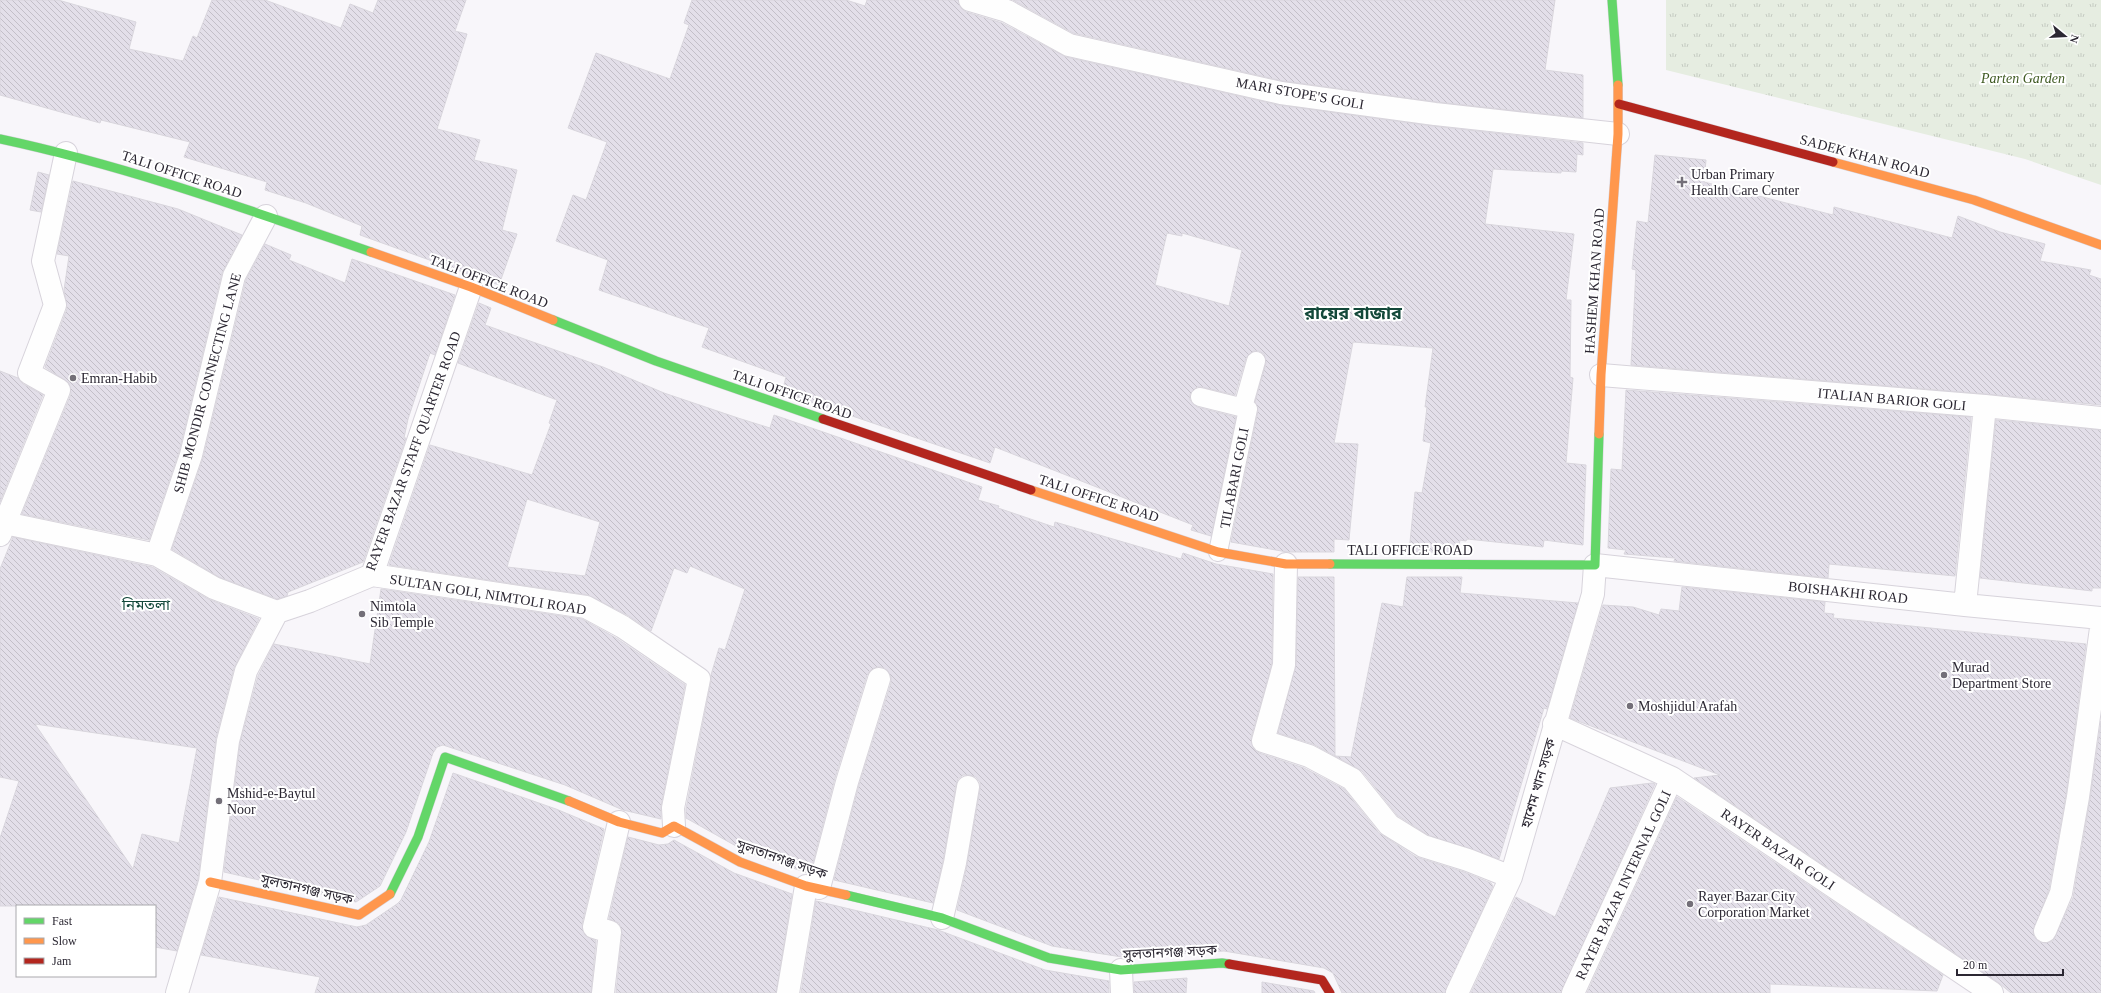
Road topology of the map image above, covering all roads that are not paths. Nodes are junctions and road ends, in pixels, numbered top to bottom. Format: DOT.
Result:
graph roads {
  1 [pos="970,0"];
  2 [pos="1612,0"];
  3 [pos="1619,104"];
  4 [pos="1618,134"];
  5 [pos="0,139"];
  6 [pos="66,152"];
  7 [pos="266,216"];
  8 [pos="2101,245"];
  9 [pos="471,287"];
  10 [pos="1256,361"];
  11 [pos="1601,375"];
  12 [pos="1200,397"];
  13 [pos="1985,406"];
  14 [pos="1243,407"];
  15 [pos="2101,418"];
  16 [pos="2,527"];
  17 [pos="1218,552"];
  18 [pos="157,555"];
  19 [pos="1286,564"];
  20 [pos="1595,565"];
  21 [pos="372,575"];
  22 [pos="1965,605"];
  23 [pos="277,612"];
  24 [pos="2101,618"];
  25 [pos="2101,628"];
  26 [pos="879,679"];
  27 [pos="1554,724"];
  28 [pos="1672,778"];
  29 [pos="968,787"];
  30 [pos="619,822"];
  31 [pos="674,826"];
  32 [pos="1511,877"];
  33 [pos="210,882"];
  34 [pos="813,887"];
  35 [pos="942,918"];
  36 [pos="2045,931"];
  37 [pos="1121,970"];
  38 [pos="176,993"];
  39 [pos="603,993"];
  40 [pos="788,993"];
  41 [pos="1122,993"];
  42 [pos="1330,993"];
  43 [pos="1457,993"];
  44 [pos="1573,993"];
  45 [pos="1992,993"];
  1 -- 4 [label="street, MARI STOPE'S GOLI"];
  2 -- 3 [label="street, HASHEM KHAN ROAD"];
  3 -- 4 [label="street, HASHEM KHAN ROAD"];
  3 -- 8 [label="street, SADEK KHAN ROAD"];
  4 -- 11 [label="street, HASHEM KHAN ROAD"];
  5 -- 6 [label="street, TALI OFFICE ROAD"];
  6 -- 7 [label="street, TALI OFFICE ROAD"];
  6 -- 16 [label="street"];
  7 -- 9 [label="street, TALI OFFICE ROAD"];
  7 -- 18 [label="street, SHIB MONDIR CONNECTING LANE"];
  9 -- 17 [label="street, TALI OFFICE ROAD"];
  9 -- 21 [label="street, RAYER BAZAR STAFF QUARTER ROAD"];
  10 -- 14 [label="lane, TILABARI GOLI"];
  11 -- 13 [label="street, ITALIAN BARIOR GOLI"];
  11 -- 20 [label="street, HASHEM KHAN ROAD"];
  12 -- 14 [label="lane, TILABARI GOLI"];
  13 -- 15 [label="street"];
  13 -- 22 [label="street, ITALIAN BARIOR GOLI"];
  14 -- 17 [label="lane, TILABARI GOLI"];
  16 -- 18 [label="street"];
  17 -- 19 [label="street, TALI OFFICE ROAD"];
  18 -- 23 [label="street"];
  19 -- 20 [label="street, TALI OFFICE ROAD"];
  19 -- 32 [label="street"];
  20 -- 22 [label="street, BOISHAKHI ROAD"];
  20 -- 27 [label="street, হাশেম খান সড়ক"];
  21 -- 23 [label="street, RAYER BAZAR STAFF QUARTER ROAD"];
  21 -- 31 [label="street, SULTAN GOLI, NIMTOLI ROAD"];
  22 -- 24 [label="street, BOISHAKHI ROAD"];
  23 -- 33 [label="street"];
  25 -- 36 [label="street"];
  26 -- 34 [label="street"];
  27 -- 28 [label="street, RAYER BAZAR GOLI"];
  27 -- 32 [label="street, হাশেম খান সড়ক"];
  28 -- 44 [label="street, RAYER BAZAR INTERNAL GOLI"];
  28 -- 45 [label="street, RAYER BAZAR GOLI"];
  29 -- 35 [label="street"];
  30 -- 31 [label="street, সুলতানগঞ্জ সড়ক"];
  30 -- 33 [label="street, সুলতানগঞ্জ সড়ক"];
  30 -- 39 [label="street"];
  31 -- 34 [label="street, সুলতানগঞ্জ সড়ক"];
  32 -- 43 [label="street, হাশেম খান সড়ক"];
  33 -- 38 [label="street"];
  34 -- 35 [label="street, সুলতানগঞ্জ সড়ক"];
  34 -- 40 [label="street"];
  35 -- 37 [label="street, সুলতানগঞ্জ সড়ক"];
  37 -- 41 [label="street"];
  37 -- 42 [label="street, সুলতানগঞ্জ সড়ক"];
}
